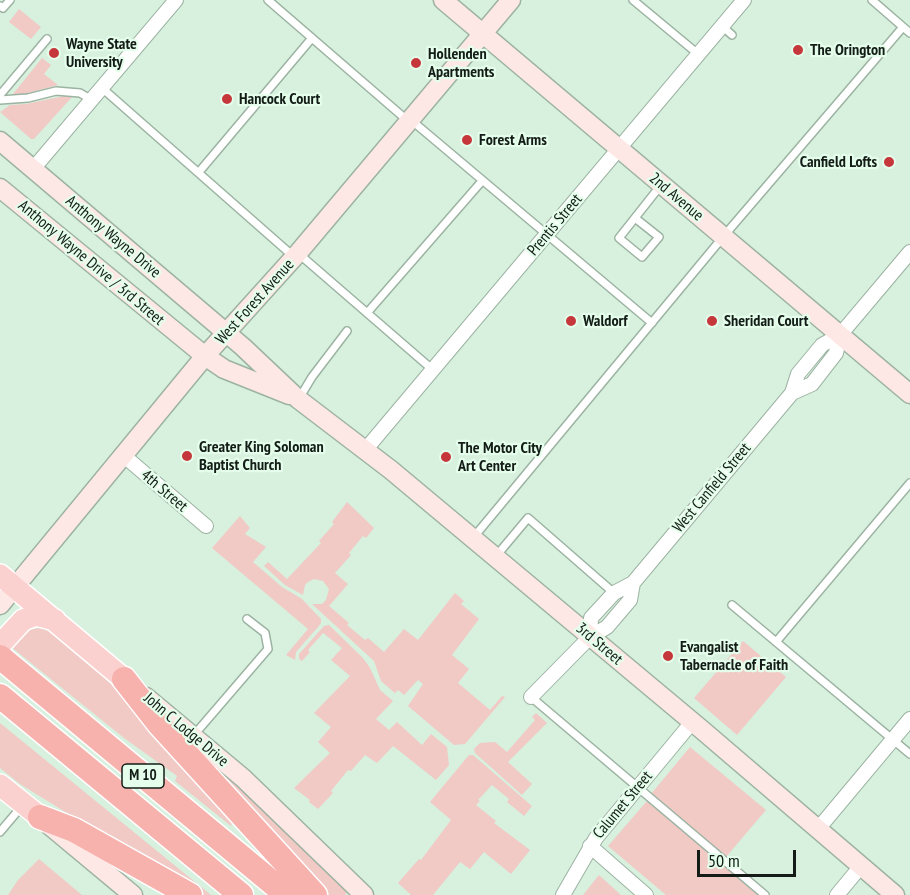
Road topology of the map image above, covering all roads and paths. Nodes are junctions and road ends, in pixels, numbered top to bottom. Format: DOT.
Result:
graph roads {
  1 [pos="10,0"];
  2 [pos="176,0"];
  3 [pos="268,0"];
  4 [pos="443,0"];
  5 [pos="511,0"];
  6 [pos="633,0"];
  7 [pos="744,0"];
  8 [pos="872,0"];
  9 [pos="0,6"];
  10 [pos="903,27"];
  11 [pos="910,33"];
  12 [pos="483,34"];
  13 [pos="312,38"];
  14 [pos="47,39"];
  15 [pos="698,54"];
  16 [pos="102,88"];
  17 [pos="0,95"];
  18 [pos="0,100"];
  19 [pos="92,100"];
  20 [pos="410,122"];
  21 [pos="0,141"];
  22 [pos="618,149"];
  23 [pos="33,169"];
  24 [pos="199,172"];
  25 [pos="482,181"];
  26 [pos="661,185"];
  27 [pos="0,188"];
  28 [pos="635,218"];
  29 [pos="546,235"];
  30 [pos="723,237"];
  31 [pos="910,252"];
  32 [pos="297,255"];
  33 [pos="136,257"];
  34 [pos="115,282"];
  35 [pos="367,314"];
  36 [pos="652,323"];
  37 [pos="347,331"];
  38 [pos="227,334"];
  39 [pos="840,335"];
  40 [pos="182,338"];
  41 [pos="205,356"];
  42 [pos="433,370"];
  43 [pos="910,394"];
  44 [pos="298,399"];
  45 [pos="366,449"];
  46 [pos="123,455"];
  47 [pos="910,483"];
  48 [pos="206,526"];
  49 [pos="473,538"];
  50 [pos="495,557"];
  51 [pos="7,581"];
  52 [pos="633,583"];
  53 [pos="614,593"];
  54 [pos="732,605"];
  55 [pos="0,606"];
  56 [pos="247,619"];
  57 [pos="55,620"];
  58 [pos="590,637"];
  59 [pos="776,642"];
  60 [pos="0,645"];
  61 [pos="0,657"];
  62 [pos="124,680"];
  63 [pos="0,696"];
  64 [pos="531,697"];
  65 [pos="910,719"];
  66 [pos="693,721"];
  67 [pos="194,735"];
  68 [pos="893,740"];
  69 [pos="910,754"];
  70 [pos="0,785"];
  71 [pos="638,788"];
  72 [pos="32,811"];
  73 [pos="818,829"];
  74 [pos="0,831"];
  75 [pos="590,846"];
  76 [pos="861,866"];
  77 [pos="133,895"];
  78 [pos="190,895"];
  79 [pos="241,895"];
  80 [pos="287,895"];
  81 [pos="315,895"];
  82 [pos="364,895"];
  83 [pos="563,895"];
  84 [pos="646,895"];
  85 [pos="765,895"];
  86 [pos="837,895"];
  87 [pos="895,895"];
  1 -- 9 [label="lane"];
  2 -- 16 [label="street"];
  3 -- 13 [label="lane"];
  4 -- 12 [label="street, 2nd Avenue"];
  5 -- 12 [label="street, West Forest Avenue"];
  6 -- 15 [label="lane"];
  7 -- 15 [label="street, Prentis Street"];
  8 -- 10 [label="lane"];
  10 -- 11 [label="lane"];
  10 -- 30 [label="lane"];
  12 -- 20 [label="street, West Forest Avenue"];
  12 -- 22 [label="street, 2nd Avenue"];
  13 -- 20 [label="lane"];
  13 -- 24 [label="lane"];
  14 -- 17 [label="lane"];
  15 -- 22 [label="street, Prentis Street"];
  16 -- 19 [label="street"];
  16 -- 24 [label="lane"];
  18 -- 19 [label="lane"];
  19 -- 23 [label="street"];
  20 -- 25 [label="lane"];
  20 -- 32 [label="street, West Forest Avenue"];
  21 -- 23 [label="street, Anthony Wayne Drive"];
  22 -- 26 [label="street, 2nd Avenue"];
  22 -- 29 [label="street, Prentis Street"];
  23 -- 33 [label="street, Anthony Wayne Drive"];
  24 -- 32 [label="lane"];
  25 -- 29 [label="lane"];
  25 -- 35 [label="lane"];
  26 -- 28 [label="lane"];
  26 -- 30 [label="street, 2nd Avenue"];
  27 -- 34 [label="street, Anthony Wayne Drive / 3rd Street"];
  28 -- 28 [label="lane"];
  29 -- 36 [label="lane"];
  29 -- 42 [label="street, Prentis Street"];
  30 -- 36 [label="lane"];
  30 -- 39 [label="street, 2nd Avenue"];
  31 -- 39 [label="street, West Canfield Street"];
  32 -- 35 [label="lane"];
  32 -- 38 [label="street, West Forest Avenue"];
  33 -- 34 [label="street"];
  33 -- 38 [label="street, Anthony Wayne Drive"];
  34 -- 40 [label="street, Anthony Wayne Drive / 3rd Street"];
  35 -- 42 [label="lane"];
  36 -- 49 [label="lane"];
  37 -- 44 [label="lane"];
  38 -- 41 [label="street, West Forest Avenue"];
  38 -- 44 [label="street, 3rd Street"];
  39 -- 43 [label="street, 2nd Avenue"];
  39 -- 52 [label="street, West Canfield Street"];
  40 -- 41 [label="street, 3rd Street"];
  41 -- 44 [label="street, 3rd Street"];
  41 -- 46 [label="street, West Forest Avenue"];
  42 -- 45 [label="street, Prentis Street"];
  44 -- 45 [label="street, 3rd Street"];
  45 -- 49 [label="street, 3rd Street"];
  46 -- 48 [label="street, 4th Street"];
  46 -- 51 [label="street, West Forest Avenue"];
  47 -- 59 [label="lane"];
  49 -- 50 [label="street, 3rd Street"];
  50 -- 53 [label="lane"];
  50 -- 58 [label="street, 3rd Street"];
  51 -- 55 [label="street, West Forest Avenue"];
  51 -- 57 [label="main road, John C Lodge Drive"];
  52 -- 53 [label="street, West Canfield Street"];
  52 -- 58 [label="street, West Canfield Street"];
  53 -- 58 [label="street, West Canfield Street"];
  54 -- 59 [label="lane"];
  56 -- 67 [label="lane"];
  57 -- 60 [label="main road"];
  57 -- 62 [label="main road, John C Lodge Drive"];
  58 -- 64 [label="street, West Canfield Street"];
  58 -- 66 [label="street, 3rd Street"];
  59 -- 68 [label="lane"];
  61 -- 80 [label="highway, M 10"];
  62 -- 67 [label="street, John C Lodge Drive"];
  62 -- 81 [label="highway"];
  63 -- 79 [label="highway, M 10"];
  64 -- 71 [label="lane"];
  65 -- 68 [label="street"];
  66 -- 71 [label="street, Calumet Street"];
  66 -- 73 [label="street, 3rd Street"];
  67 -- 82 [label="street, John C Lodge Drive"];
  68 -- 69 [label="lane"];
  68 -- 73 [label="street"];
  70 -- 72 [label="main road"];
  71 -- 75 [label="street, Calumet Street"];
  71 -- 85 [label="lane"];
  72 -- 74 [label="lane"];
  72 -- 77 [label="street"];
  72 -- 78 [label="highway"];
  73 -- 76 [label="street, 3rd Street"];
  75 -- 83 [label="street, Calumet Street"];
  75 -- 84 [label="street"];
  76 -- 86 [label="street"];
  76 -- 87 [label="street, 3rd Street"];
}
